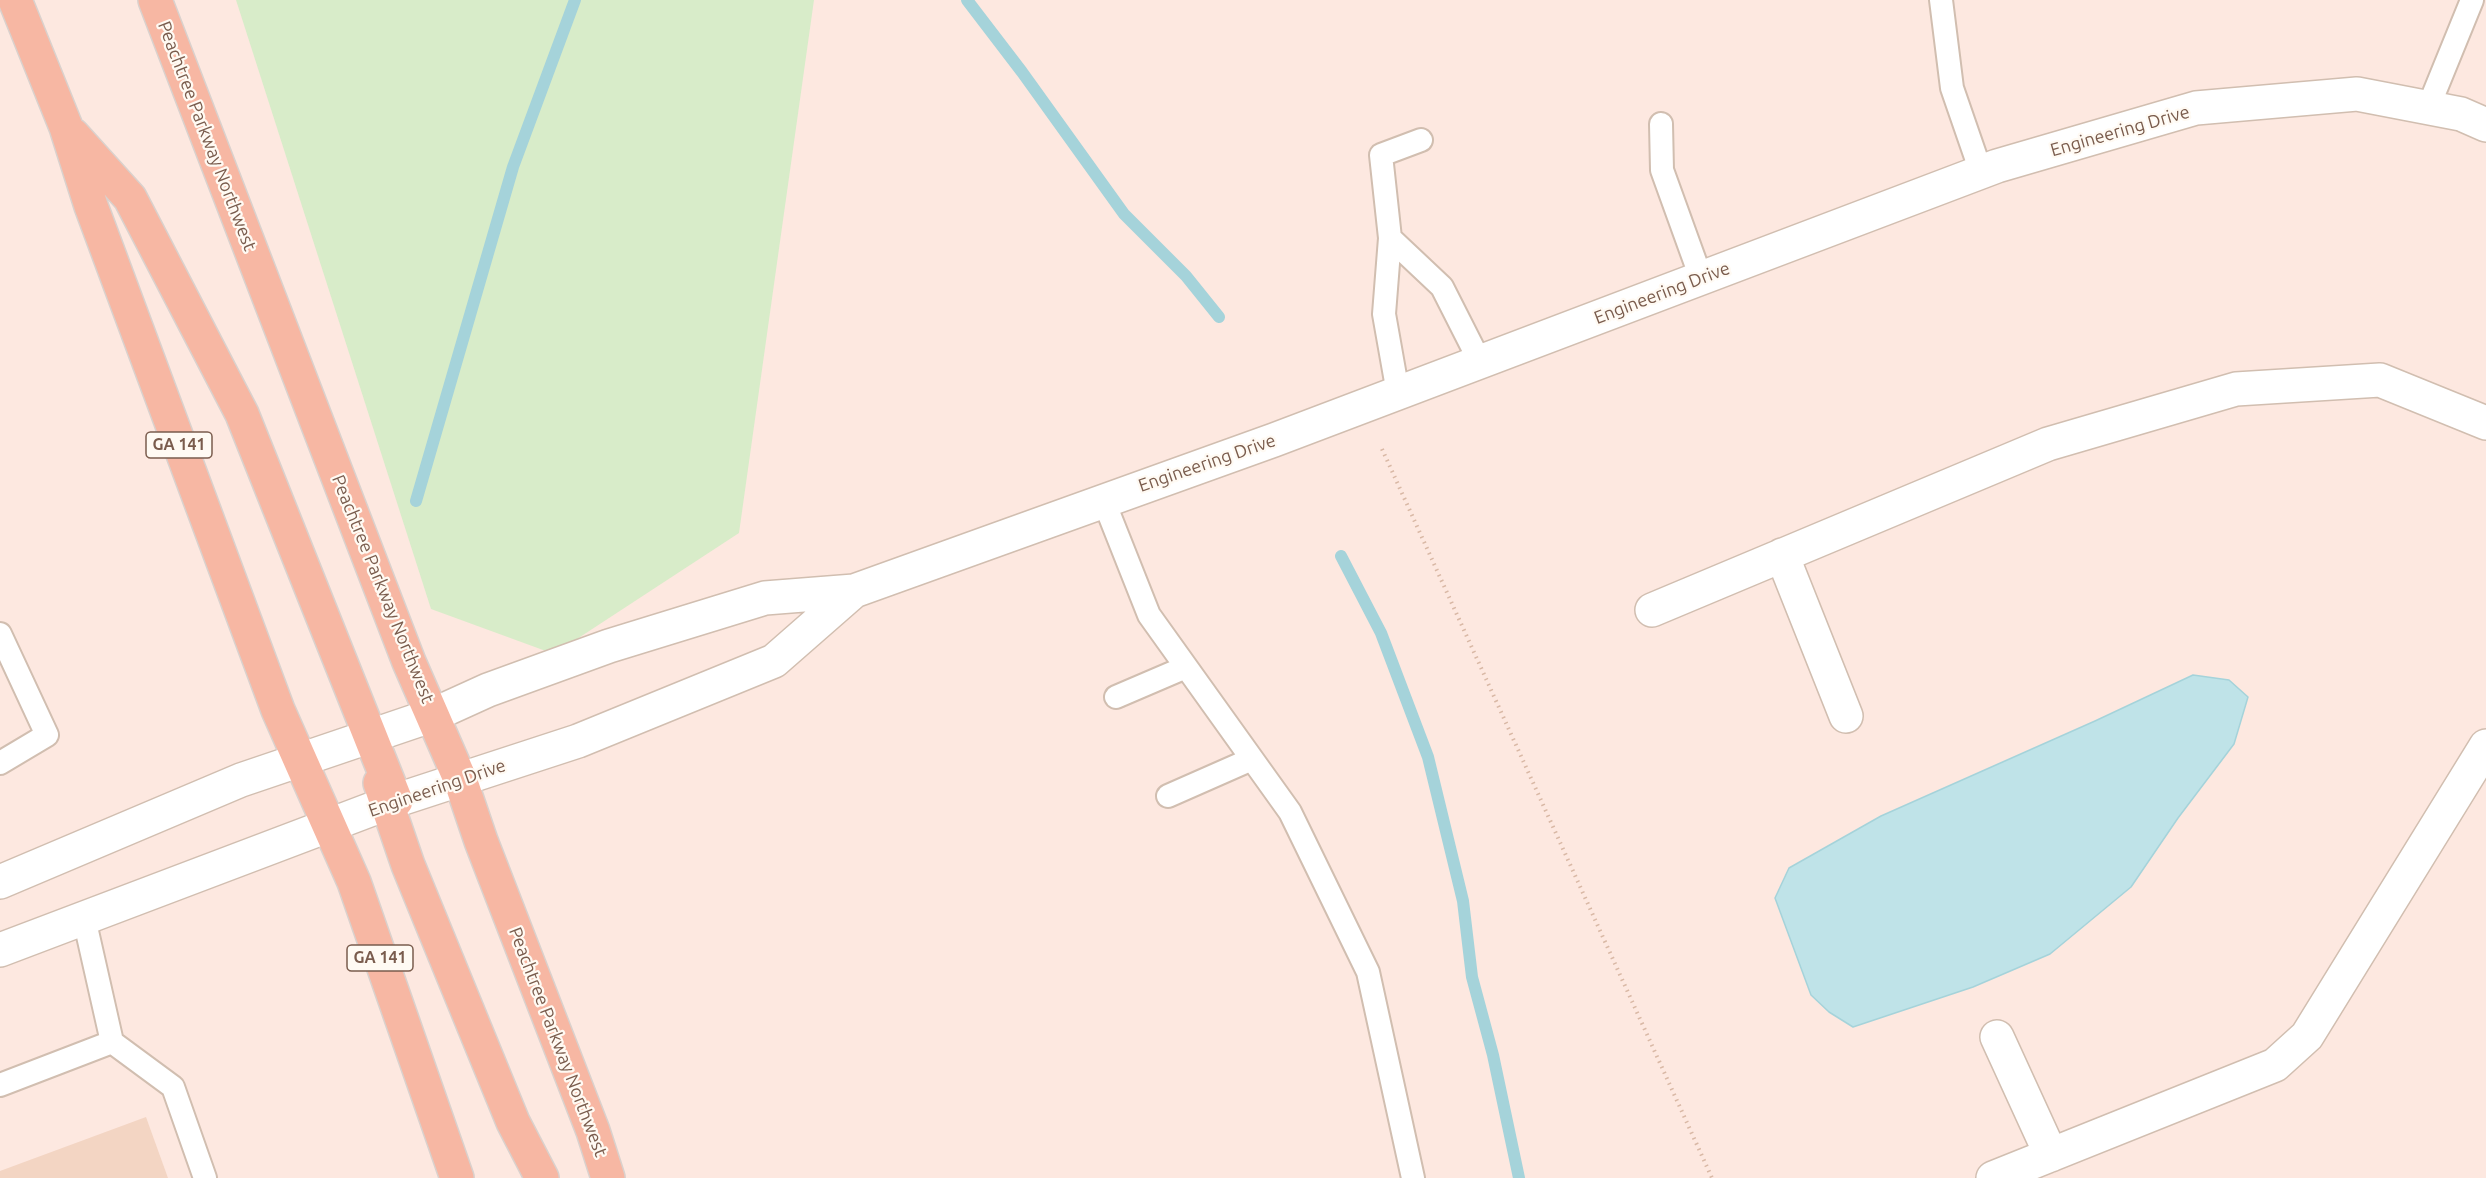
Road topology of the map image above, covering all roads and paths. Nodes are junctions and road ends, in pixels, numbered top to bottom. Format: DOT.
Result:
graph roads {
  1 [pos="15,0"];
  2 [pos="155,0"];
  3 [pos="1941,0"];
  4 [pos="2472,0"];
  5 [pos="2428,108"];
  6 [pos="1661,124"];
  7 [pos="2486,125"];
  8 [pos="66,127"];
  9 [pos="1421,140"];
  10 [pos="1981,172"];
  11 [pos="1390,238"];
  12 [pos="1701,278"];
  13 [pos="1480,362"];
  14 [pos="1398,393"];
  15 [pos="2486,423"];
  16 [pos="1382,449"];
  17 [pos="1103,499"];
  18 [pos="1782,555"];
  19 [pos="854,591"];
  20 [pos="1652,610"];
  21 [pos="0,634"];
  22 [pos="1186,667"];
  23 [pos="1116,697"];
  24 [pos="433,715"];
  25 [pos="1846,716"];
  26 [pos="365,737"];
  27 [pos="2486,746"];
  28 [pos="1252,759"];
  29 [pos="300,760"];
  30 [pos="0,763"];
  31 [pos="460,779"];
  32 [pos="1168,796"];
  33 [pos="392,802"];
  34 [pos="330,826"];
  35 [pos="0,882"];
  36 [pos="84,918"];
  37 [pos="0,950"];
  38 [pos="1997,1037"];
  39 [pos="112,1042"];
  40 [pos="0,1085"];
  41 [pos="2051,1155"];
  42 [pos="205,1178"];
  43 [pos="457,1178"];
  44 [pos="542,1178"];
  45 [pos="608,1178"];
  46 [pos="1413,1178"];
  47 [pos="1712,1178"];
  48 [pos="1993,1178"];
  1 -- 8 [label="highway, GA 141"];
  2 -- 24 [label="highway, Peachtree Parkway Northwest"];
  3 -- 10 [label="lane"];
  4 -- 5 [label="lane"];
  5 -- 7 [label="street, Engineering Drive"];
  5 -- 10 [label="street, Engineering Drive"];
  6 -- 12 [label="lane"];
  8 -- 26 [label="highway"];
  8 -- 29 [label="highway, GA 141"];
  9 -- 11 [label="lane"];
  10 -- 12 [label="street, Engineering Drive"];
  11 -- 13 [label="lane"];
  11 -- 14 [label="lane"];
  12 -- 13 [label="street, Engineering Drive"];
  13 -- 14 [label="street, Engineering Drive"];
  14 -- 17 [label="street, Engineering Drive"];
  15 -- 18 [label="street"];
  16 -- 47 [label="path"];
  17 -- 19 [label="street, Engineering Drive"];
  17 -- 22 [label="lane"];
  18 -- 20 [label="street"];
  18 -- 25 [label="street"];
  19 -- 24 [label="street, Engineering Drive"];
  19 -- 31 [label="street, Engineering Drive"];
  21 -- 30 [label="lane"];
  22 -- 23 [label="lane"];
  22 -- 28 [label="lane"];
  24 -- 26 [label="street, Engineering Drive"];
  24 -- 31 [label="highway, Peachtree Parkway Northwest"];
  26 -- 29 [label="street, Engineering Drive"];
  26 -- 33 [label="highway"];
  27 -- 41 [label="street"];
  28 -- 32 [label="lane"];
  28 -- 46 [label="lane"];
  29 -- 34 [label="highway, GA 141"];
  29 -- 35 [label="street, Engineering Drive"];
  31 -- 33 [label="street, Engineering Drive"];
  31 -- 45 [label="highway, Peachtree Parkway Northwest"];
  33 -- 34 [label="street, Engineering Drive"];
  33 -- 44 [label="highway"];
  34 -- 36 [label="street, Engineering Drive"];
  34 -- 43 [label="highway, GA 141"];
  36 -- 37 [label="street, Engineering Drive"];
  36 -- 39 [label="lane"];
  38 -- 41 [label="street"];
  39 -- 40 [label="lane"];
  39 -- 42 [label="lane"];
  41 -- 48 [label="street"];
}
